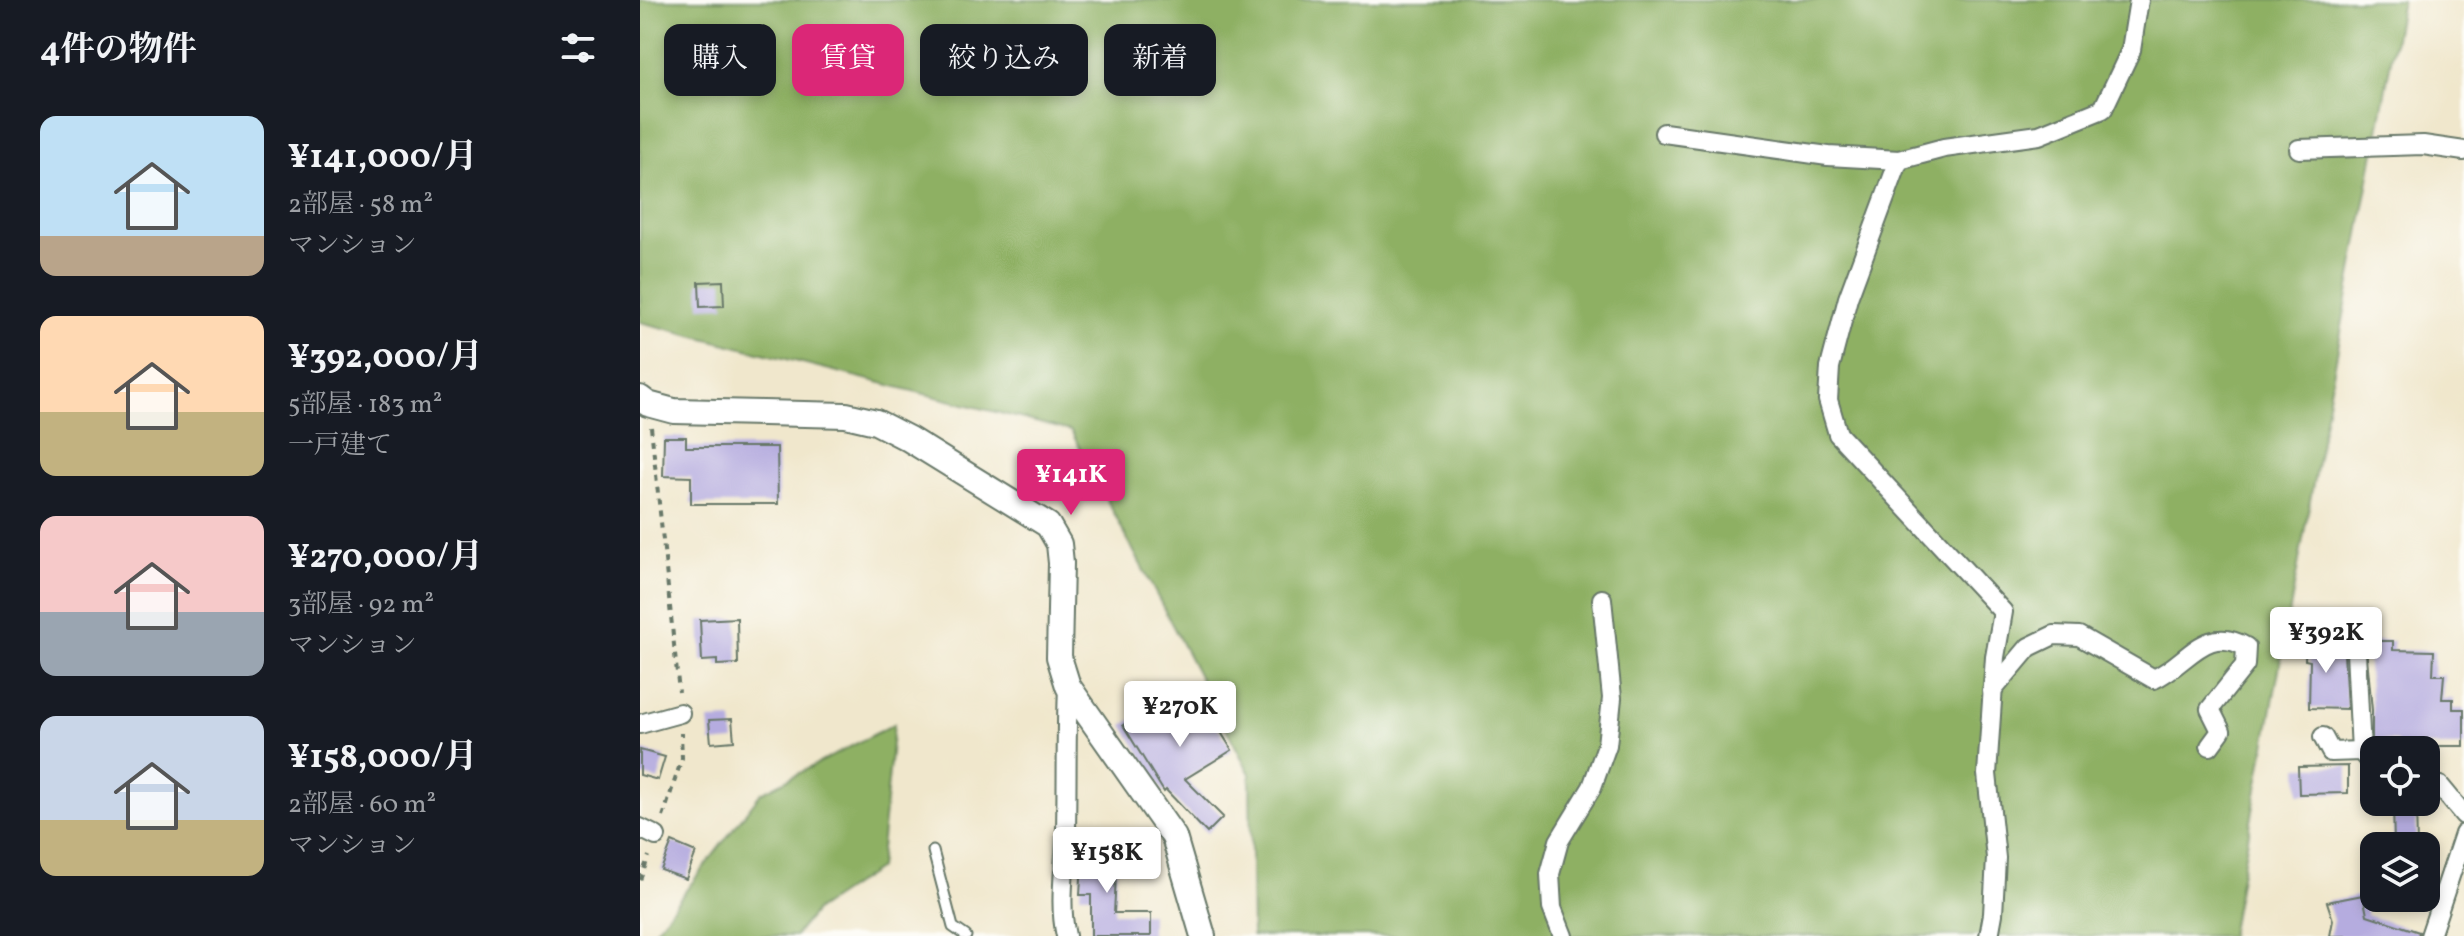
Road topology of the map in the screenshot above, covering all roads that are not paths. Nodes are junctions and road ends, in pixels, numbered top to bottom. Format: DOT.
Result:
graph roads {
  1 [pos="2139,0"];
  2 [pos="1664,133"];
  3 [pos="2299,149"];
  4 [pos="2464,151"];
  5 [pos="1899,160"];
  6 [pos="644,401"];
  7 [pos="1602,599"];
  8 [pos="2356,652"];
  9 [pos="1068,686"];
  10 [pos="1992,691"];
  11 [pos="680,713"];
  12 [pos="640,724"];
  13 [pos="2360,736"];
  14 [pos="2323,737"];
  15 [pos="2210,746"];
  16 [pos="2360,751"];
  17 [pos="2440,786"];
  18 [pos="2464,815"];
  19 [pos="2464,834"];
  20 [pos="933,851"];
  21 [pos="966,936"];
  22 [pos="1066,936"];
  23 [pos="1203,936"];
  24 [pos="1563,936"];
  25 [pos="1989,936"];
  26 [pos="2430,936"];
  1 -- 5 [label="street"];
  2 -- 5 [label="street"];
  3 -- 4 [label="street"];
  5 -- 10 [label="street"];
  6 -- 9 [label="street"];
  7 -- 24 [label="street"];
  8 -- 13 [label="street"];
  9 -- 22 [label="street"];
  9 -- 23 [label="street"];
  10 -- 15 [label="street"];
  10 -- 25 [label="street"];
  11 -- 12 [label="street"];
  14 -- 16 [label="street"];
  17 -- 18 [label="street"];
  19 -- 26 [label="street"];
  20 -- 21 [label="lane"];
}
